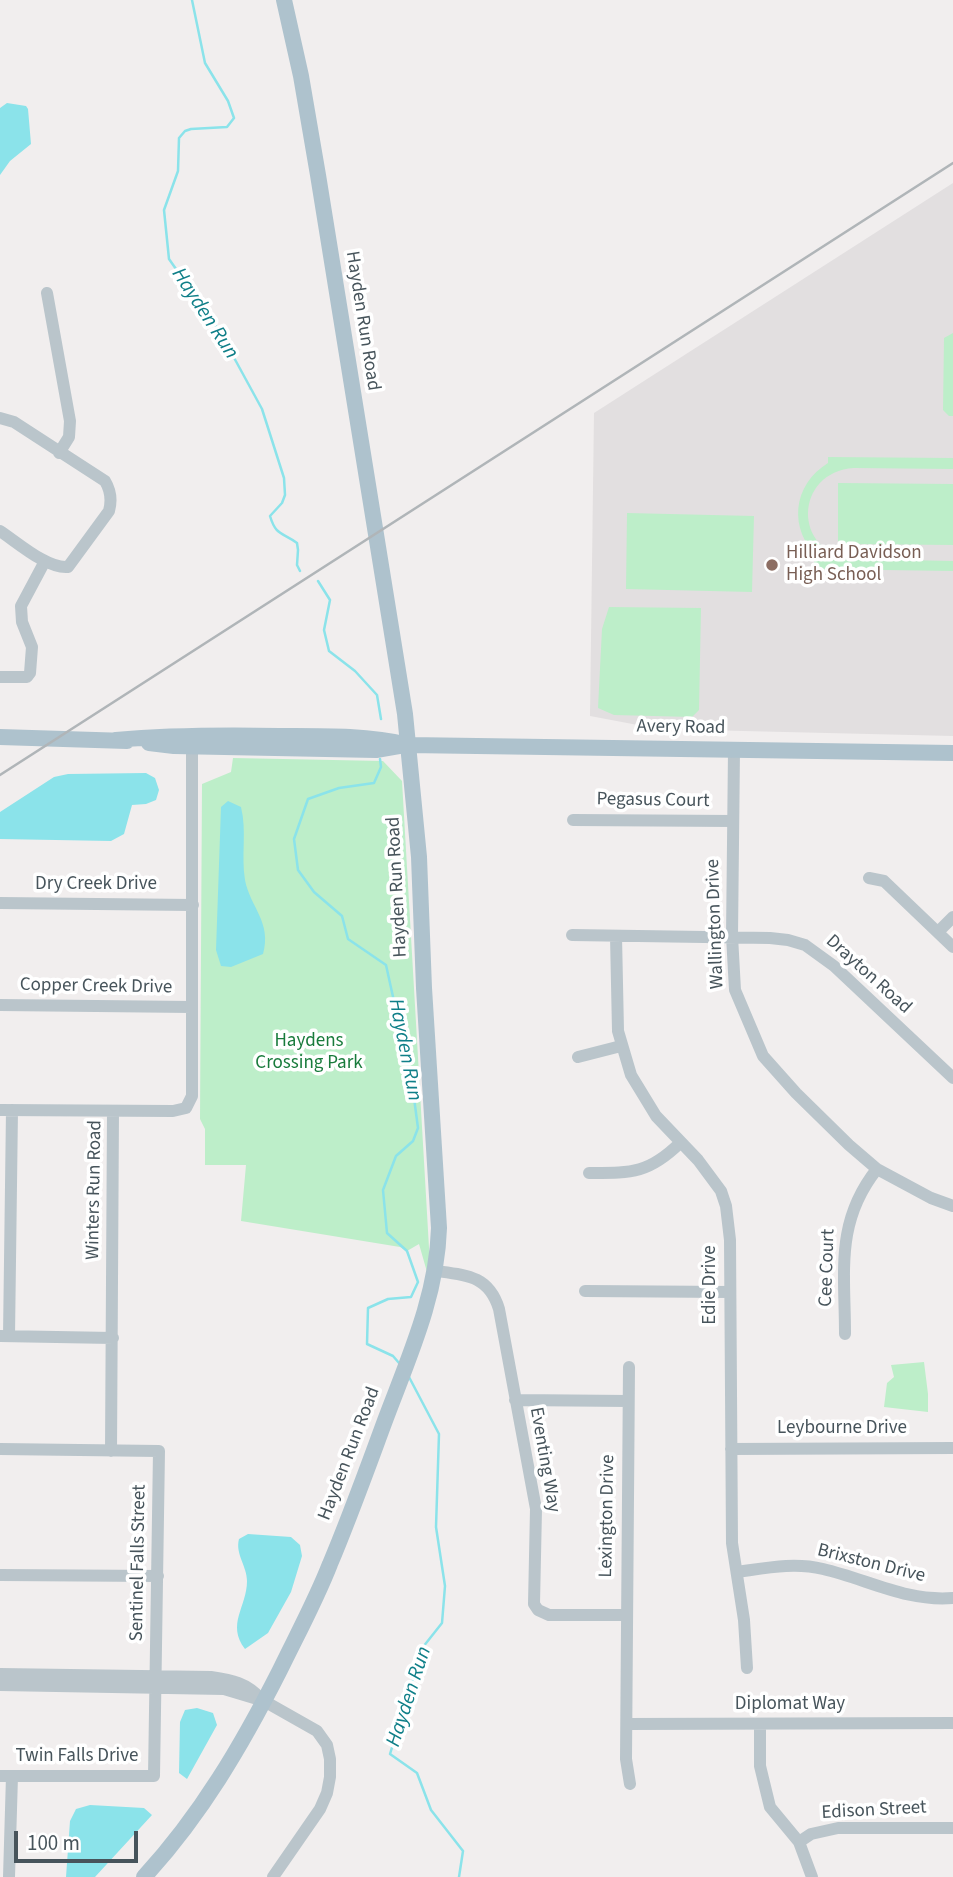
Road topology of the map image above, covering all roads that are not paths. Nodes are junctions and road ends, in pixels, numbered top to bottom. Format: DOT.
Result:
graph roads {
  1 [pos="284,0"];
  2 [pos="47,293"];
  3 [pos="0,418"];
  4 [pos="60,453"];
  5 [pos="0,531"];
  6 [pos="45,561"];
  7 [pos="0,677"];
  8 [pos="0,737"];
  9 [pos="116,740"];
  10 [pos="409,745"];
  11 [pos="192,747"];
  12 [pos="734,750"];
  13 [pos="953,753"];
  14 [pos="573,820"];
  15 [pos="733,821"];
  16 [pos="869,878"];
  17 [pos="0,903"];
  18 [pos="192,905"];
  19 [pos="953,917"];
  20 [pos="938,932"];
  21 [pos="572,935"];
  22 [pos="615,936"];
  23 [pos="732,936"];
  24 [pos="953,947"];
  25 [pos="0,1005"];
  26 [pos="191,1007"];
  27 [pos="621,1046"];
  28 [pos="579,1057"];
  29 [pos="953,1079"];
  30 [pos="6,1110"];
  31 [pos="113,1111"];
  32 [pos="680,1143"];
  33 [pos="877,1169"];
  34 [pos="589,1173"];
  35 [pos="953,1206"];
  36 [pos="436,1271"];
  37 [pos="585,1291"];
  38 [pos="730,1292"];
  39 [pos="845,1334"];
  40 [pos="5,1336"];
  41 [pos="113,1338"];
  42 [pos="629,1367"];
  43 [pos="515,1401"];
  44 [pos="628,1401"];
  45 [pos="731,1448"];
  46 [pos="953,1448"];
  47 [pos="0,1449"];
  48 [pos="111,1451"];
  49 [pos="737,1572"];
  50 [pos="0,1575"];
  51 [pos="158,1576"];
  52 [pos="953,1598"];
  53 [pos="626,1615"];
  54 [pos="747,1668"];
  55 [pos="0,1674"];
  56 [pos="157,1681"];
  57 [pos="0,1685"];
  58 [pos="264,1701"];
  59 [pos="953,1723"];
  60 [pos="627,1724"];
  61 [pos="760,1725"];
  62 [pos="6,1776"];
  63 [pos="154,1776"];
  64 [pos="630,1784"];
  65 [pos="953,1828"];
  66 [pos="799,1842"];
  67 [pos="9,1877"];
  68 [pos="144,1877"];
  69 [pos="273,1877"];
  70 [pos="812,1877"];
  1 -- 10 [label="main road, Hayden Run Road"];
  2 -- 4 [label="street"];
  3 -- 4 [label="street"];
  4 -- 6 [label="street"];
  5 -- 6 [label="street"];
  6 -- 7 [label="street"];
  8 -- 9 [label="main road, Avery Road"];
  9 -- 10 [label="main road, Avery Road"];
  9 -- 11 [label="main road, Avery Road"];
  10 -- 11 [label="main road, Avery Road"];
  10 -- 12 [label="main road, Avery Road"];
  10 -- 36 [label="main road, Hayden Run Road"];
  11 -- 18 [label="street, Winters Run Road"];
  12 -- 13 [label="main road, Avery Road"];
  12 -- 15 [label="street, Wallington Drive"];
  14 -- 15 [label="street, Pegasus Court"];
  15 -- 23 [label="street, Wallington Drive"];
  16 -- 20 [label="street"];
  17 -- 18 [label="street, Dry Creek Drive"];
  18 -- 26 [label="street, Winters Run Road"];
  19 -- 20 [label="street"];
  20 -- 24 [label="street"];
  21 -- 22 [label="street, Drayton Road"];
  22 -- 23 [label="street, Drayton Road"];
  22 -- 27 [label="street, Edie Drive"];
  23 -- 29 [label="street, Drayton Road"];
  23 -- 33 [label="street, Wallington Drive"];
  25 -- 26 [label="street, Copper Creek Drive"];
  26 -- 31 [label="street, Winters Run Road"];
  27 -- 28 [label="street"];
  27 -- 32 [label="street, Edie Drive"];
  30 -- 31 [label="street"];
  30 -- 40 [label="street"];
  31 -- 41 [label="street, Winters Run Road"];
  32 -- 34 [label="street"];
  32 -- 38 [label="street, Edie Drive"];
  33 -- 35 [label="street, Wallington Drive"];
  33 -- 39 [label="street, Cee Court"];
  36 -- 43 [label="street, Eventing Way"];
  36 -- 58 [label="main road, Hayden Run Road"];
  37 -- 38 [label="street"];
  38 -- 45 [label="street, Edie Drive"];
  40 -- 41 [label="street"];
  41 -- 48 [label="street, Winters Run Road"];
  42 -- 44 [label="street, Lexington Drive"];
  43 -- 44 [label="street"];
  43 -- 53 [label="street, Eventing Way"];
  44 -- 53 [label="street, Lexington Drive"];
  45 -- 46 [label="street, Leybourne Drive"];
  45 -- 49 [label="street, Edie Drive"];
  47 -- 48 [label="street"];
  48 -- 51 [label="street, Sentinel Falls Street"];
  49 -- 52 [label="street, Brixston Drive"];
  49 -- 54 [label="street, Edie Drive"];
  50 -- 51 [label="street"];
  51 -- 56 [label="street, Sentinel Falls Street"];
  53 -- 60 [label="street, Lexington Drive"];
  55 -- 56 [label="street"];
  56 -- 57 [label="street"];
  56 -- 58 [label="street"];
  56 -- 63 [label="street, Sentinel Falls Street"];
  58 -- 68 [label="main road, Hayden Run Road"];
  58 -- 69 [label="street"];
  59 -- 61 [label="street, Diplomat Way"];
  60 -- 61 [label="street, Diplomat Way"];
  60 -- 64 [label="street, Lexington Drive"];
  61 -- 66 [label="street"];
  62 -- 63 [label="street, Twin Falls Drive"];
  62 -- 67 [label="street"];
  65 -- 66 [label="street, Edison Street"];
  66 -- 70 [label="street"];
}
